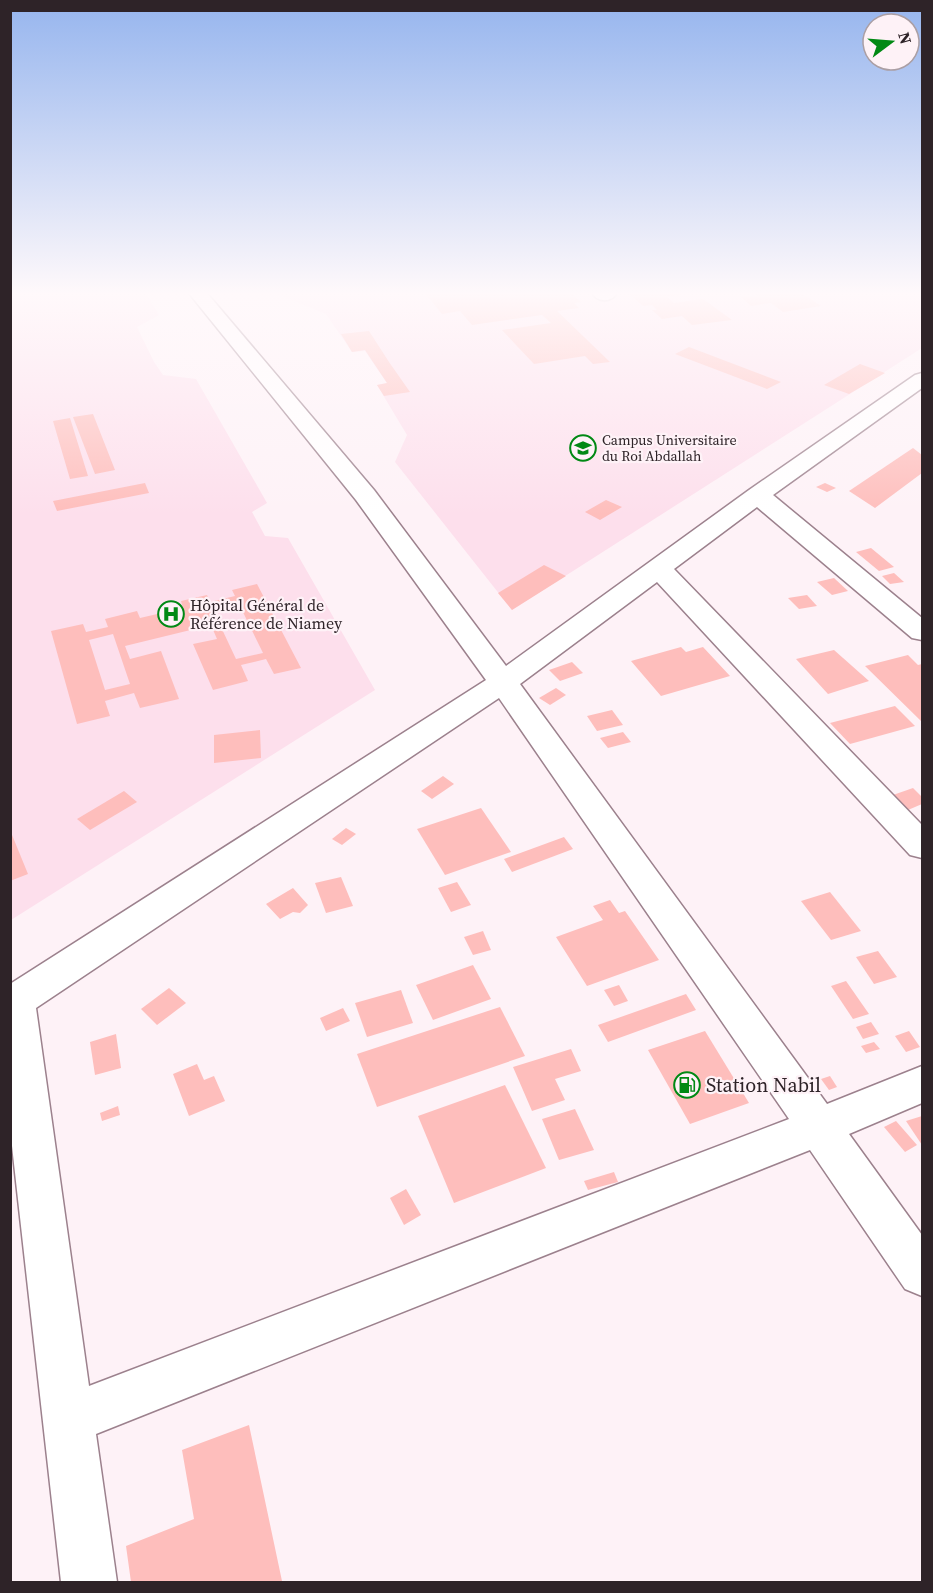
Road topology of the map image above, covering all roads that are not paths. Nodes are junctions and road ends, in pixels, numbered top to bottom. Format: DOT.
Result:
graph roads {
  1 [pos="258,366"];
  2 [pos="922,379"];
  3 [pos="758,495"];
  4 [pos="658,568"];
  5 [pos="922,632"];
  6 [pos="503,682"];
  7 [pos="922,846"];
  8 [pos="13,1004"];
  9 [pos="922,1084"];
  10 [pos="819,1127"];
  11 [pos="922,1273"];
  12 [pos="69,1419"];
  13 [pos="89,1582"];
  1 -- 6 [label="street"];
  2 -- 3 [label="street"];
  3 -- 4 [label="street"];
  3 -- 5 [label="street"];
  4 -- 6 [label="street"];
  4 -- 7 [label="street"];
  6 -- 8 [label="street"];
  6 -- 10 [label="street"];
  8 -- 12 [label="street"];
  9 -- 10 [label="street"];
  10 -- 11 [label="street"];
  10 -- 12 [label="street"];
  12 -- 13 [label="street"];
}
